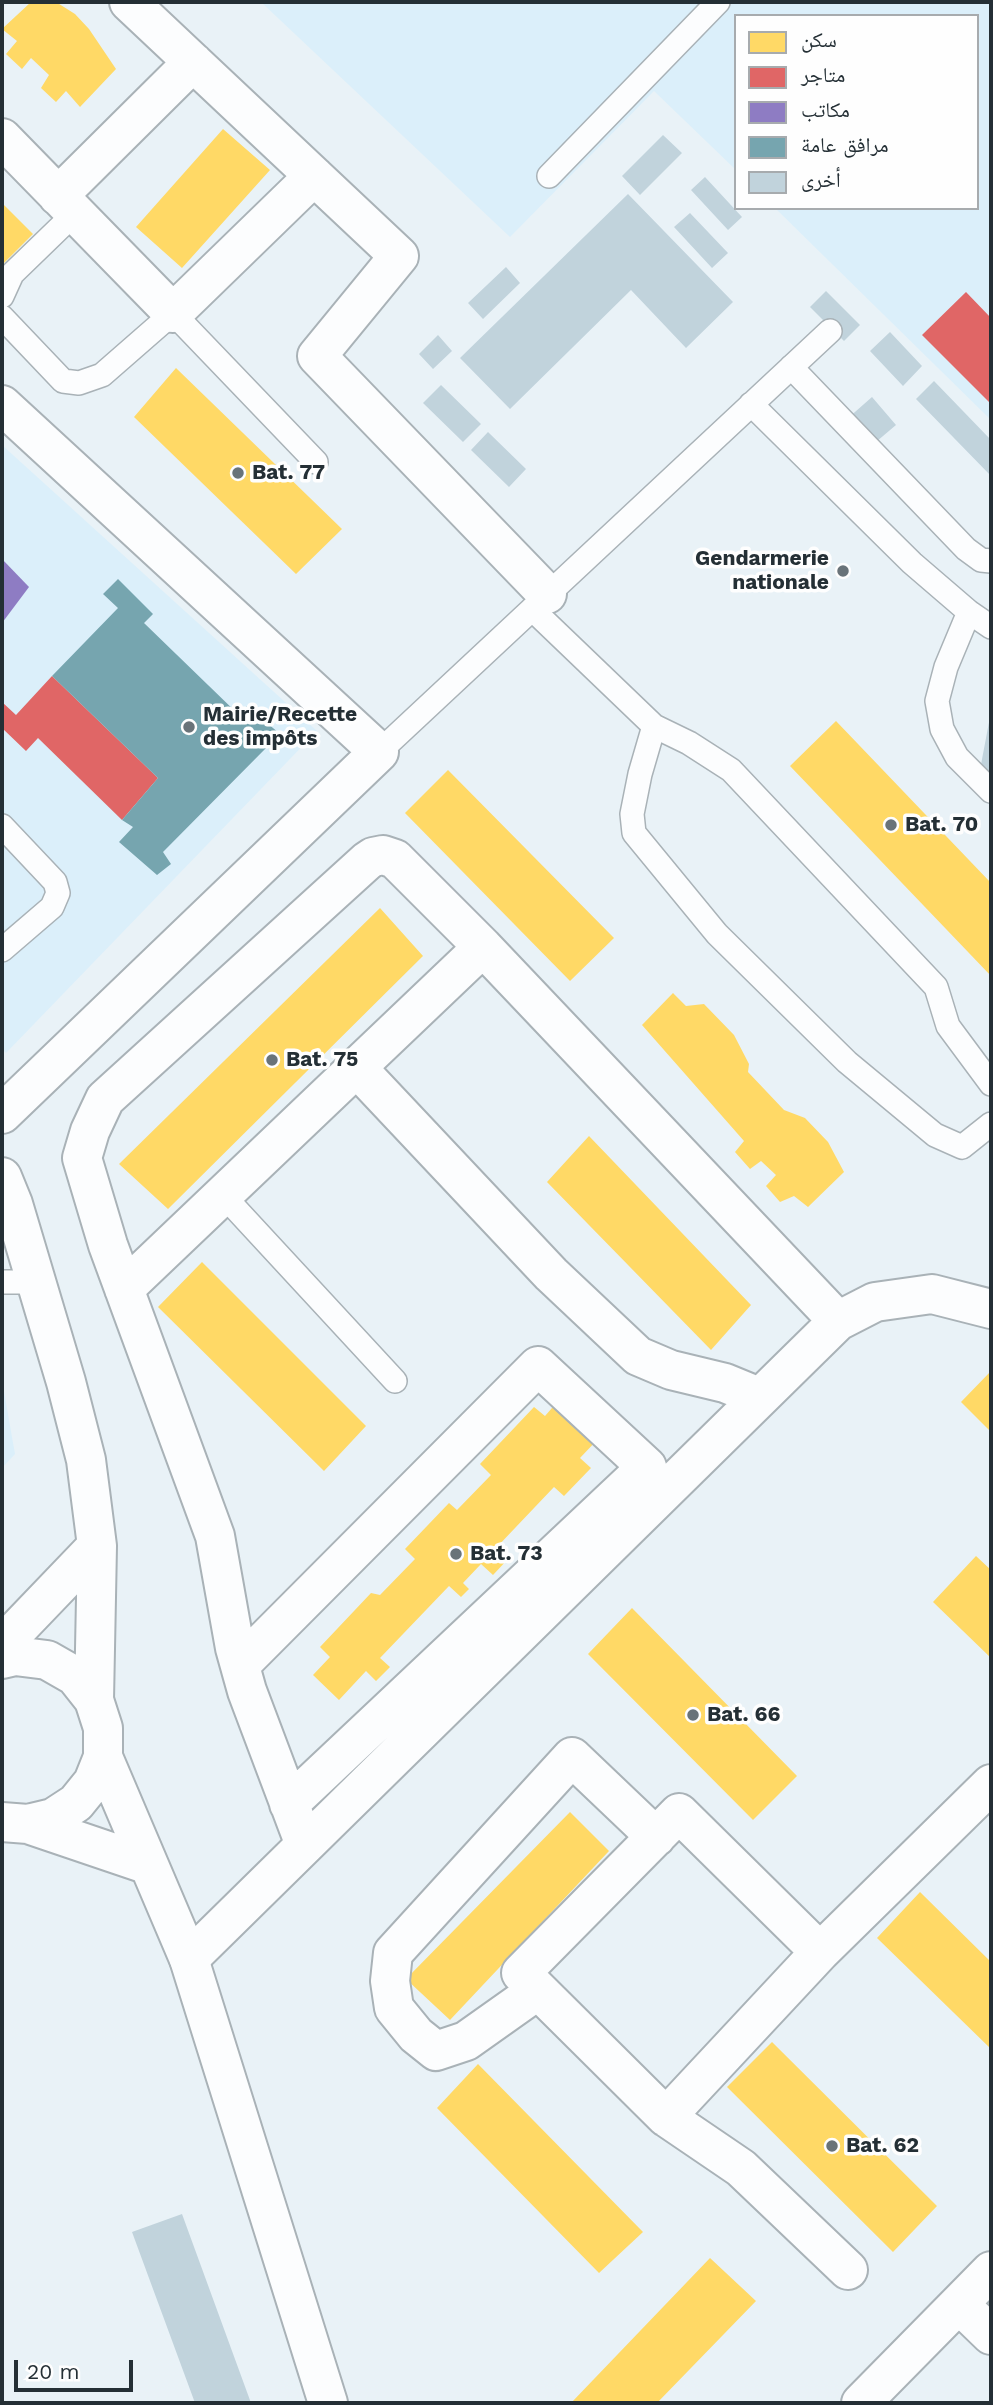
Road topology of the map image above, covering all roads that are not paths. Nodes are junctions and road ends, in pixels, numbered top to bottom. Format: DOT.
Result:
graph roads {
  1 [pos="129,2"];
  2 [pos="718,2"];
  3 [pos="193,62"];
  4 [pos="2,138"];
  5 [pos="314,176"];
  6 [pos="549,176"];
  7 [pos="67,205"];
  8 [pos="2,296"];
  9 [pos="173,313"];
  10 [pos="2,317"];
  11 [pos="830,331"];
  12 [pos="791,367"];
  13 [pos="751,404"];
  14 [pos="2,405"];
  15 [pos="316,462"];
  16 [pos="991,561"];
  17 [pos="540,601"];
  18 [pos="969,612"];
  19 [pos="991,627"];
  20 [pos="654,726"];
  21 [pos="379,752"];
  22 [pos="991,791"];
  23 [pos="2,826"];
  24 [pos="484,947"];
  25 [pos="2,950"];
  26 [pos="357,1068"];
  27 [pos="991,1084"];
  28 [pos="2,1114"];
  29 [pos="991,1124"];
  30 [pos="2,1177"];
  31 [pos="223,1195"];
  32 [pos="19,1282"];
  33 [pos="124,1289"];
  34 [pos="991,1309"];
  35 [pos="838,1321"];
  36 [pos="395,1381"];
  37 [pos="759,1397"];
  38 [pos="97,1546"];
  39 [pos="2,1645"];
  40 [pos="2,1659"];
  41 [pos="240,1665"];
  42 [pos="94,1700"];
  43 [pos="103,1757"];
  44 [pos="991,1784"];
  45 [pos="289,1804"];
  46 [pos="15,1823"];
  47 [pos="656,1837"];
  48 [pos="305,1845"];
  49 [pos="149,1865"];
  50 [pos="820,1952"];
  51 [pos="189,1959"];
  52 [pos="538,1990"];
  53 [pos="666,2117"];
  54 [pos="848,2270"];
  55 [pos="991,2272"];
  56 [pos="959,2304"];
  57 [pos="991,2335"];
  58 [pos="328,2403"];
  59 [pos="862,2403"];
  1 -- 3 [label="street"];
  2 -- 6 [label="lane"];
  3 -- 5 [label="street"];
  3 -- 7 [label="street"];
  4 -- 7 [label="street"];
  5 -- 9 [label="street"];
  5 -- 17 [label="street"];
  7 -- 8 [label="lane"];
  7 -- 9 [label="street"];
  9 -- 10 [label="lane"];
  9 -- 15 [label="lane"];
  11 -- 12 [label="lane"];
  12 -- 13 [label="lane"];
  12 -- 16 [label="lane"];
  13 -- 17 [label="lane"];
  13 -- 18 [label="lane"];
  14 -- 21 [label="street"];
  17 -- 20 [label="lane"];
  17 -- 21 [label="lane"];
  18 -- 19 [label="lane"];
  18 -- 22 [label="lane"];
  20 -- 27 [label="lane"];
  20 -- 29 [label="lane"];
  21 -- 28 [label="street"];
  23 -- 25 [label="lane"];
  24 -- 26 [label="street"];
  24 -- 33 [label="street"];
  24 -- 35 [label="street"];
  26 -- 31 [label="street"];
  26 -- 37 [label="street"];
  30 -- 32 [label="street"];
  31 -- 33 [label="street"];
  31 -- 36 [label="lane"];
  32 -- 38 [label="street"];
  33 -- 41 [label="street"];
  34 -- 35 [label="street"];
  35 -- 37 [label="street"];
  37 -- 48 [label="street"];
  38 -- 39 [label="street"];
  38 -- 42 [label="street"];
  40 -- 42 [label="street"];
  41 -- 45 [label="street"];
  41 -- 45 [label="street"];
  42 -- 43 [label="street"];
  43 -- 46 [label="street"];
  43 -- 49 [label="street"];
  44 -- 50 [label="street"];
  45 -- 48 [label="street"];
  46 -- 49 [label="street"];
  47 -- 50 [label="street"];
  47 -- 52 [label="street"];
  47 -- 52 [label="street"];
  48 -- 51 [label="street"];
  49 -- 51 [label="street"];
  50 -- 53 [label="street"];
  51 -- 58 [label="street"];
  52 -- 53 [label="street"];
  53 -- 54 [label="street"];
  55 -- 56 [label="street"];
  56 -- 57 [label="street"];
  56 -- 59 [label="street"];
}
